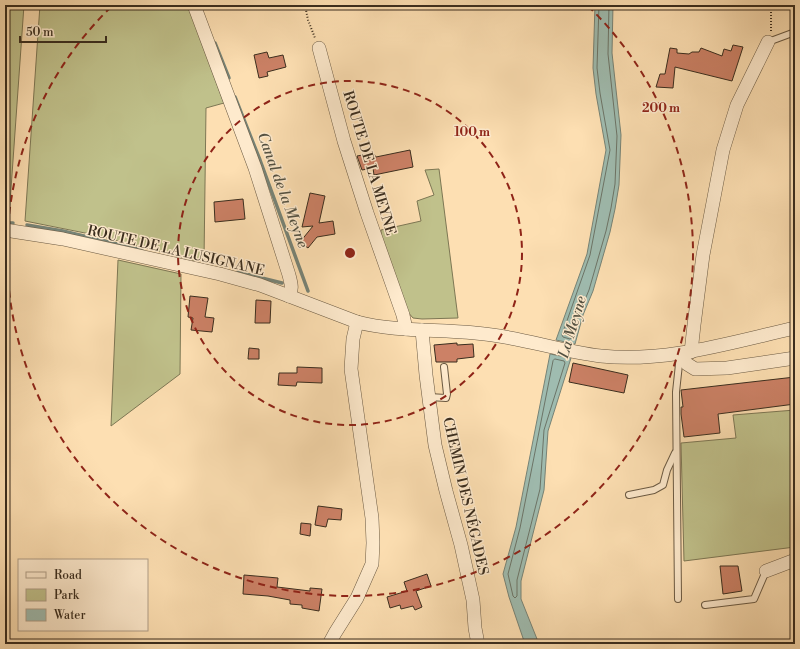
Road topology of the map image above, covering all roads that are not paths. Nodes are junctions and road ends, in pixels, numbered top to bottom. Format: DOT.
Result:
graph roads {
  1 [pos="194,5"];
  2 [pos="795,32"];
  3 [pos="768,42"];
  4 [pos="320,48"];
  5 [pos="5,230"];
  6 [pos="289,296"];
  7 [pos="357,322"];
  8 [pos="795,328"];
  9 [pos="406,329"];
  10 [pos="422,330"];
  11 [pos="686,353"];
  12 [pos="795,358"];
  13 [pos="444,366"];
  14 [pos="429,397"];
  15 [pos="676,450"];
  16 [pos="629,495"];
  17 [pos="795,560"];
  18 [pos="766,571"];
  19 [pos="678,599"];
  20 [pos="705,605"];
  21 [pos="330,644"];
  22 [pos="478,644"];
  1 -- 6 [label="street"];
  2 -- 3 [label="lane"];
  3 -- 11 [label="street"];
  4 -- 9 [label="street, ROUTE DE LA MEYNE"];
  5 -- 6 [label="street, ROUTE DE LA LUSIGNANE"];
  6 -- 7 [label="street, ROUTE DE LA LUSIGNANE"];
  7 -- 9 [label="street, ROUTE DE LA LUSIGNANE"];
  7 -- 21 [label="street"];
  8 -- 11 [label="street, ROUTE DE LA LUSIGNANE"];
  9 -- 10 [label="street, ROUTE DE LA LUSIGNANE"];
  10 -- 11 [label="street, ROUTE DE LA LUSIGNANE"];
  10 -- 14 [label="street, CHEMIN DES NÉGADES"];
  11 -- 12 [label="street"];
  11 -- 15 [label="lane"];
  13 -- 14 [label="lane"];
  14 -- 22 [label="street, CHEMIN DES NÉGADES"];
  15 -- 16 [label="lane"];
  15 -- 19 [label="lane"];
  17 -- 18 [label="street"];
  18 -- 20 [label="lane"];
}
